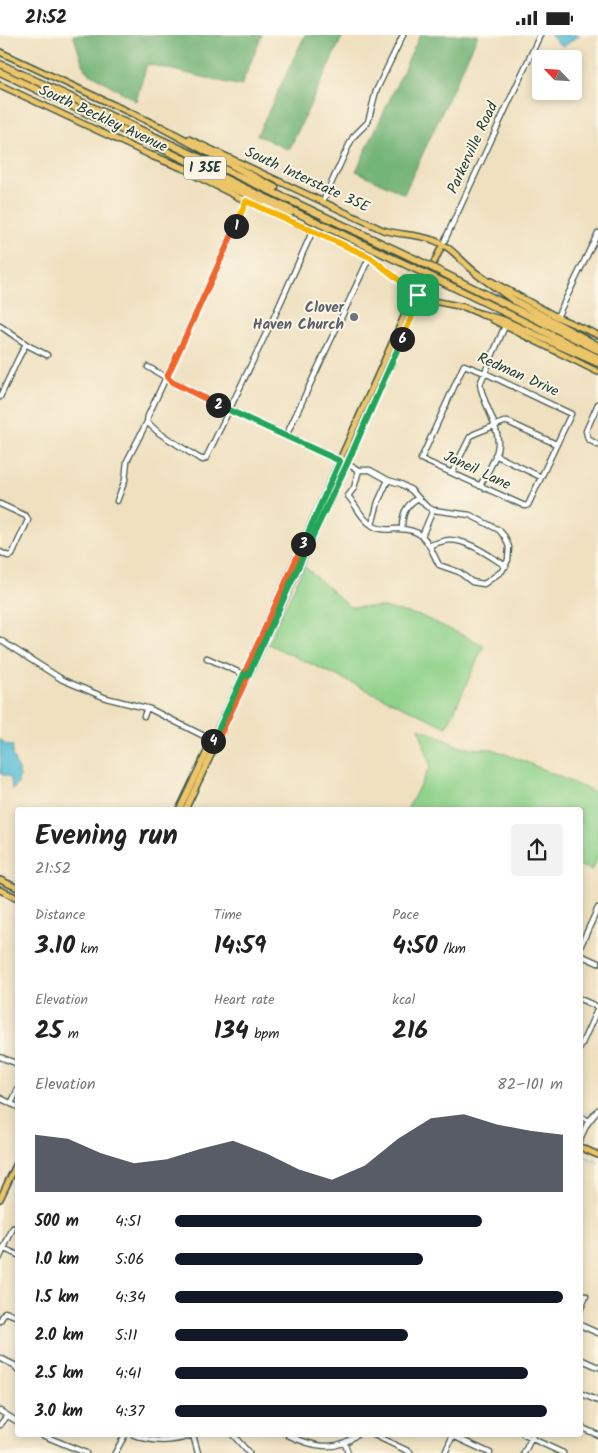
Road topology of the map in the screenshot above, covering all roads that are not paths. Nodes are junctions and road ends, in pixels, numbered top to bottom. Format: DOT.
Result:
graph roads {
  1 [pos="403,35"];
  2 [pos="540,35"];
  3 [pos="0,51"];
  4 [pos="0,64"];
  5 [pos="0,72"];
  6 [pos="0,85"];
  7 [pos="161,127"];
  8 [pos="150,155"];
  9 [pos="246,201"];
  10 [pos="323,201"];
  11 [pos="306,207"];
  12 [pos="313,231"];
  13 [pos="598,233"];
  14 [pos="348,236"];
  15 [pos="443,244"];
  16 [pos="370,257"];
  17 [pos="477,274"];
  18 [pos="418,295"];
  19 [pos="481,314"];
  20 [pos="404,316"];
  21 [pos="557,317"];
  22 [pos="411,319"];
  23 [pos="0,325"];
  24 [pos="505,326"];
  25 [pos="598,335"];
  26 [pos="26,344"];
  27 [pos="598,345"];
  28 [pos="598,350"];
  29 [pos="47,355"];
  30 [pos="598,358"];
  31 [pos="598,363"];
  32 [pos="148,367"];
  33 [pos="598,371"];
  34 [pos="485,373"];
  35 [pos="167,377"];
  36 [pos="2,387"];
  37 [pos="369,393"];
  38 [pos="376,396"];
  39 [pos="0,397"];
  40 [pos="598,404"];
  41 [pos="230,410"];
  42 [pos="147,422"];
  43 [pos="494,425"];
  44 [pos="355,426"];
  45 [pos="286,436"];
  46 [pos="556,444"];
  47 [pos="598,445"];
  48 [pos="352,450"];
  49 [pos="495,455"];
  50 [pos="422,456"];
  51 [pos="340,461"];
  52 [pos="347,464"];
  53 [pos="359,470"];
  54 [pos="452,473"];
  55 [pos="541,477"];
  56 [pos="388,480"];
  57 [pos="480,486"];
  58 [pos="418,498"];
  59 [pos="117,501"];
  60 [pos="0,504"];
  61 [pos="433,510"];
  62 [pos="372,525"];
  63 [pos="402,529"];
  64 [pos="422,536"];
  65 [pos="431,545"];
  66 [pos="0,552"];
  67 [pos="506,566"];
  68 [pos="278,605"];
  69 [pos="0,640"];
  70 [pos="207,658"];
  71 [pos="246,675"];
  72 [pos="147,708"];
  73 [pos="144,716"];
  74 [pos="214,741"];
  75 [pos="199,775"];
  76 [pos="181,807"];
  77 [pos="186,807"];
  78 [pos="0,880"];
  79 [pos="15,887"];
  80 [pos="0,890"];
  81 [pos="15,897"];
  82 [pos="598,908"];
  83 [pos="583,940"];
  84 [pos="583,956"];
  85 [pos="598,963"];
  86 [pos="583,1000"];
  87 [pos="598,1008"];
  88 [pos="583,1041"];
  89 [pos="0,1057"];
  90 [pos="15,1063"];
  91 [pos="15,1095"];
  92 [pos="0,1099"];
  93 [pos="10,1104"];
  94 [pos="15,1106"];
  95 [pos="598,1110"];
  96 [pos="583,1118"];
  97 [pos="589,1121"];
  98 [pos="583,1133"];
  99 [pos="583,1148"];
  100 [pos="598,1155"];
  101 [pos="15,1166"];
  102 [pos="3,1185"];
  103 [pos="0,1199"];
  104 [pos="13,1228"];
  105 [pos="2,1248"];
  106 [pos="15,1254"];
  107 [pos="0,1257"];
  108 [pos="586,1296"];
  109 [pos="583,1302"];
  110 [pos="15,1316"];
  111 [pos="0,1321"];
  112 [pos="583,1326"];
  113 [pos="598,1333"];
  114 [pos="0,1358"];
  115 [pos="583,1360"];
  116 [pos="15,1366"];
  117 [pos="598,1367"];
  118 [pos="583,1394"];
  119 [pos="598,1401"];
  120 [pos="0,1411"];
  121 [pos="7,1415"];
  122 [pos="15,1420"];
  123 [pos="0,1425"];
  124 [pos="583,1428"];
  125 [pos="598,1435"];
  126 [pos="47,1437"];
  127 [pos="124,1437"];
  128 [pos="142,1437"];
  129 [pos="194,1437"];
  130 [pos="235,1437"];
  131 [pos="292,1437"];
  132 [pos="303,1437"];
  133 [pos="354,1437"];
  134 [pos="378,1437"];
  135 [pos="452,1437"];
  136 [pos="457,1437"];
  137 [pos="532,1437"];
  138 [pos="173,1438"];
  139 [pos="301,1441"];
  140 [pos="345,1444"];
  141 [pos="410,1451"];
  142 [pos="86,1453"];
  143 [pos="115,1453"];
  144 [pos="198,1453"];
  145 [pos="249,1453"];
  146 [pos="348,1453"];
  147 [pos="445,1453"];
  148 [pos="490,1453"];
  149 [pos="524,1453"];
  150 [pos="563,1453"];
  1 -- 10 [label="street"];
  2 -- 15 [label="street, Parkerville Road"];
  3 -- 7 [label="main road, South Interstate 35E"];
  4 -- 11 [label="highway, I 35E"];
  5 -- 14 [label="highway, I 35E"];
  6 -- 8 [label="main road, South Beckley Avenue"];
  7 -- 10 [label="main road, South Interstate 35E"];
  7 -- 11 [label="highway"];
  8 -- 9 [label="main road, South Beckley Avenue"];
  8 -- 14 [label="highway"];
  9 -- 12 [label="main road, South Beckley Avenue"];
  9 -- 35 [label="street"];
  10 -- 15 [label="main road, South Interstate 35E"];
  11 -- 28 [label="highway, I 35E, bridge"];
  12 -- 16 [label="main road, South Beckley Avenue"];
  12 -- 41 [label="street"];
  13 -- 21 [label="street"];
  14 -- 30 [label="highway, I 35E, bridge"];
  15 -- 17 [label="main road, South Interstate 35E"];
  15 -- 18 [label="main road, Parkerville Road"];
  16 -- 18 [label="main road, South Beckley Avenue"];
  16 -- 45 [label="street"];
  17 -- 21 [label="main road, South Interstate 35E"];
  17 -- 27 [label="highway"];
  18 -- 19 [label="main road, South Beckley Avenue"];
  18 -- 20 [label="main road"];
  18 -- 22 [label="main road"];
  19 -- 24 [label="main road, South Beckley Avenue"];
  19 -- 31 [label="highway"];
  20 -- 22 [label="main road"];
  20 -- 37 [label="main road"];
  21 -- 25 [label="main road, South Interstate 35E"];
  22 -- 38 [label="main road"];
  23 -- 26 [label="street"];
  24 -- 33 [label="main road, South Beckley Avenue"];
  24 -- 34 [label="street"];
  26 -- 29 [label="street"];
  26 -- 36 [label="street"];
  32 -- 35 [label="street"];
  34 -- 43 [label="street"];
  34 -- 46 [label="street, Redman Drive"];
  34 -- 50 [label="street, Redman Drive"];
  35 -- 41 [label="street"];
  35 -- 42 [label="street"];
  36 -- 39 [label="street"];
  37 -- 38 [label="main road"];
  37 -- 44 [label="main road"];
  38 -- 48 [label="main road"];
  40 -- 47 [label="street"];
  41 -- 42 [label="street"];
  41 -- 45 [label="street"];
  42 -- 59 [label="street"];
  43 -- 46 [label="street"];
  43 -- 49 [label="street"];
  43 -- 54 [label="street"];
  44 -- 48 [label="main road"];
  44 -- 51 [label="main road"];
  45 -- 51 [label="street"];
  46 -- 55 [label="street"];
  48 -- 52 [label="main road"];
  49 -- 55 [label="street"];
  49 -- 57 [label="street"];
  50 -- 54 [label="street, Janeil Lane"];
  51 -- 52 [label="street"];
  51 -- 68 [label="main road"];
  52 -- 53 [label="street"];
  52 -- 68 [label="main road"];
  53 -- 56 [label="street"];
  53 -- 62 [label="street"];
  54 -- 57 [label="street, Janeil Lane"];
  55 -- 57 [label="street, Janeil Lane"];
  56 -- 58 [label="street"];
  56 -- 62 [label="street"];
  58 -- 61 [label="street"];
  58 -- 63 [label="street"];
  60 -- 66 [label="street"];
  61 -- 64 [label="street"];
  61 -- 67 [label="street"];
  62 -- 63 [label="street"];
  63 -- 64 [label="street"];
  64 -- 65 [label="street"];
  65 -- 67 [label="street"];
  65 -- 67 [label="street"];
  68 -- 71 [label="main road"];
  69 -- 72 [label="street"];
  70 -- 71 [label="street"];
  71 -- 74 [label="main road"];
  72 -- 73 [label="street"];
  72 -- 74 [label="street"];
  74 -- 75 [label="main road"];
  75 -- 76 [label="main road"];
  75 -- 77 [label="main road"];
  78 -- 79 [label="main road"];
  80 -- 81 [label="main road"];
  82 -- 83 [label="street"];
  84 -- 85 [label="street"];
  86 -- 87 [label="street"];
  87 -- 88 [label="street"];
  89 -- 90 [label="street"];
  91 -- 93 [label="street"];
  92 -- 93 [label="street"];
  93 -- 94 [label="street"];
  95 -- 97 [label="street"];
  96 -- 97 [label="street"];
  97 -- 98 [label="street"];
  99 -- 100 [label="main road"];
  101 -- 102 [label="main road"];
  102 -- 103 [label="main road"];
  104 -- 105 [label="street"];
  105 -- 106 [label="street"];
  105 -- 107 [label="street"];
  108 -- 109 [label="street"];
  110 -- 111 [label="street"];
  112 -- 113 [label="street"];
  114 -- 116 [label="street"];
  115 -- 117 [label="street"];
  118 -- 119 [label="street"];
  120 -- 121 [label="street"];
  121 -- 122 [label="street"];
  121 -- 123 [label="street"];
  124 -- 125 [label="street"];
  126 -- 142 [label="street"];
  127 -- 143 [label="street"];
  128 -- 138 [label="street"];
  129 -- 144 [label="street"];
  130 -- 145 [label="street"];
  131 -- 139 [label="street"];
  132 -- 139 [label="street"];
  133 -- 140 [label="street"];
  134 -- 141 [label="street"];
  135 -- 147 [label="street"];
  136 -- 148 [label="street"];
  137 -- 149 [label="street"];
  137 -- 150 [label="street"];
  139 -- 140 [label="street"];
  140 -- 146 [label="street"];
}
